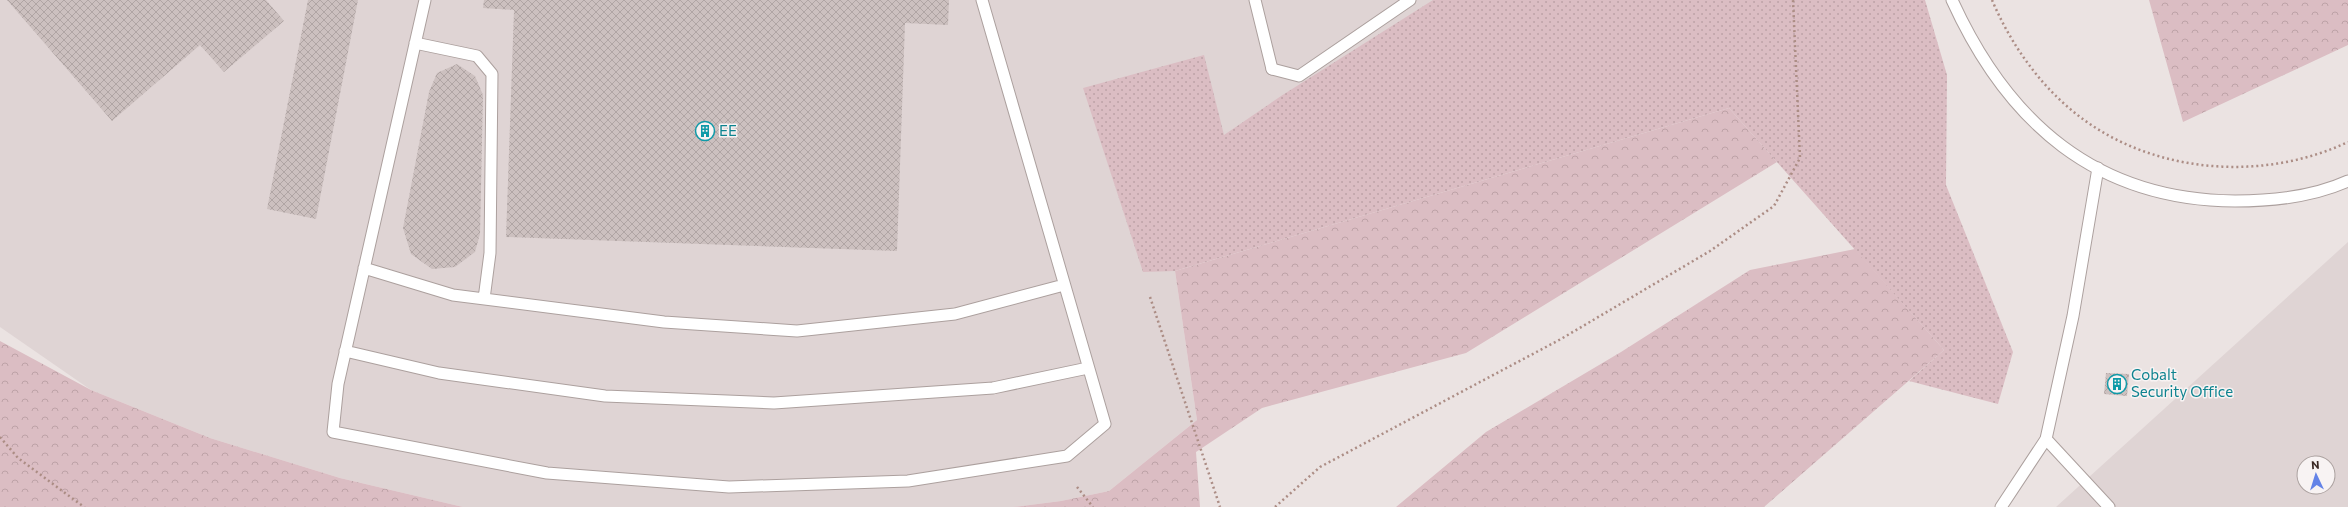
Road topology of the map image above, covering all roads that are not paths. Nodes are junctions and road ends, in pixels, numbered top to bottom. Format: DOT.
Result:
graph roads {
  1 [pos="425,0"];
  2 [pos="982,0"];
  3 [pos="1255,0"];
  4 [pos="1410,0"];
  5 [pos="1952,0"];
  6 [pos="415,43"];
  7 [pos="2098,168"];
  8 [pos="2348,181"];
  9 [pos="364,268"];
  10 [pos="1064,285"];
  11 [pos="484,299"];
  12 [pos="345,351"];
  13 [pos="1088,368"];
  14 [pos="2046,438"];
  15 [pos="2001,507"];
  16 [pos="2109,507"];
  1 -- 6 [label="street"];
  2 -- 10 [label="street"];
  3 -- 4 [label="street"];
  5 -- 7 [label="street"];
  6 -- 9 [label="street"];
  6 -- 11 [label="street"];
  7 -- 8 [label="street"];
  7 -- 14 [label="street"];
  9 -- 11 [label="street"];
  9 -- 12 [label="street"];
  10 -- 11 [label="street"];
  10 -- 13 [label="street"];
  12 -- 13 [label="street"];
  12 -- 13 [label="street"];
  14 -- 15 [label="street"];
  14 -- 16 [label="street"];
}
